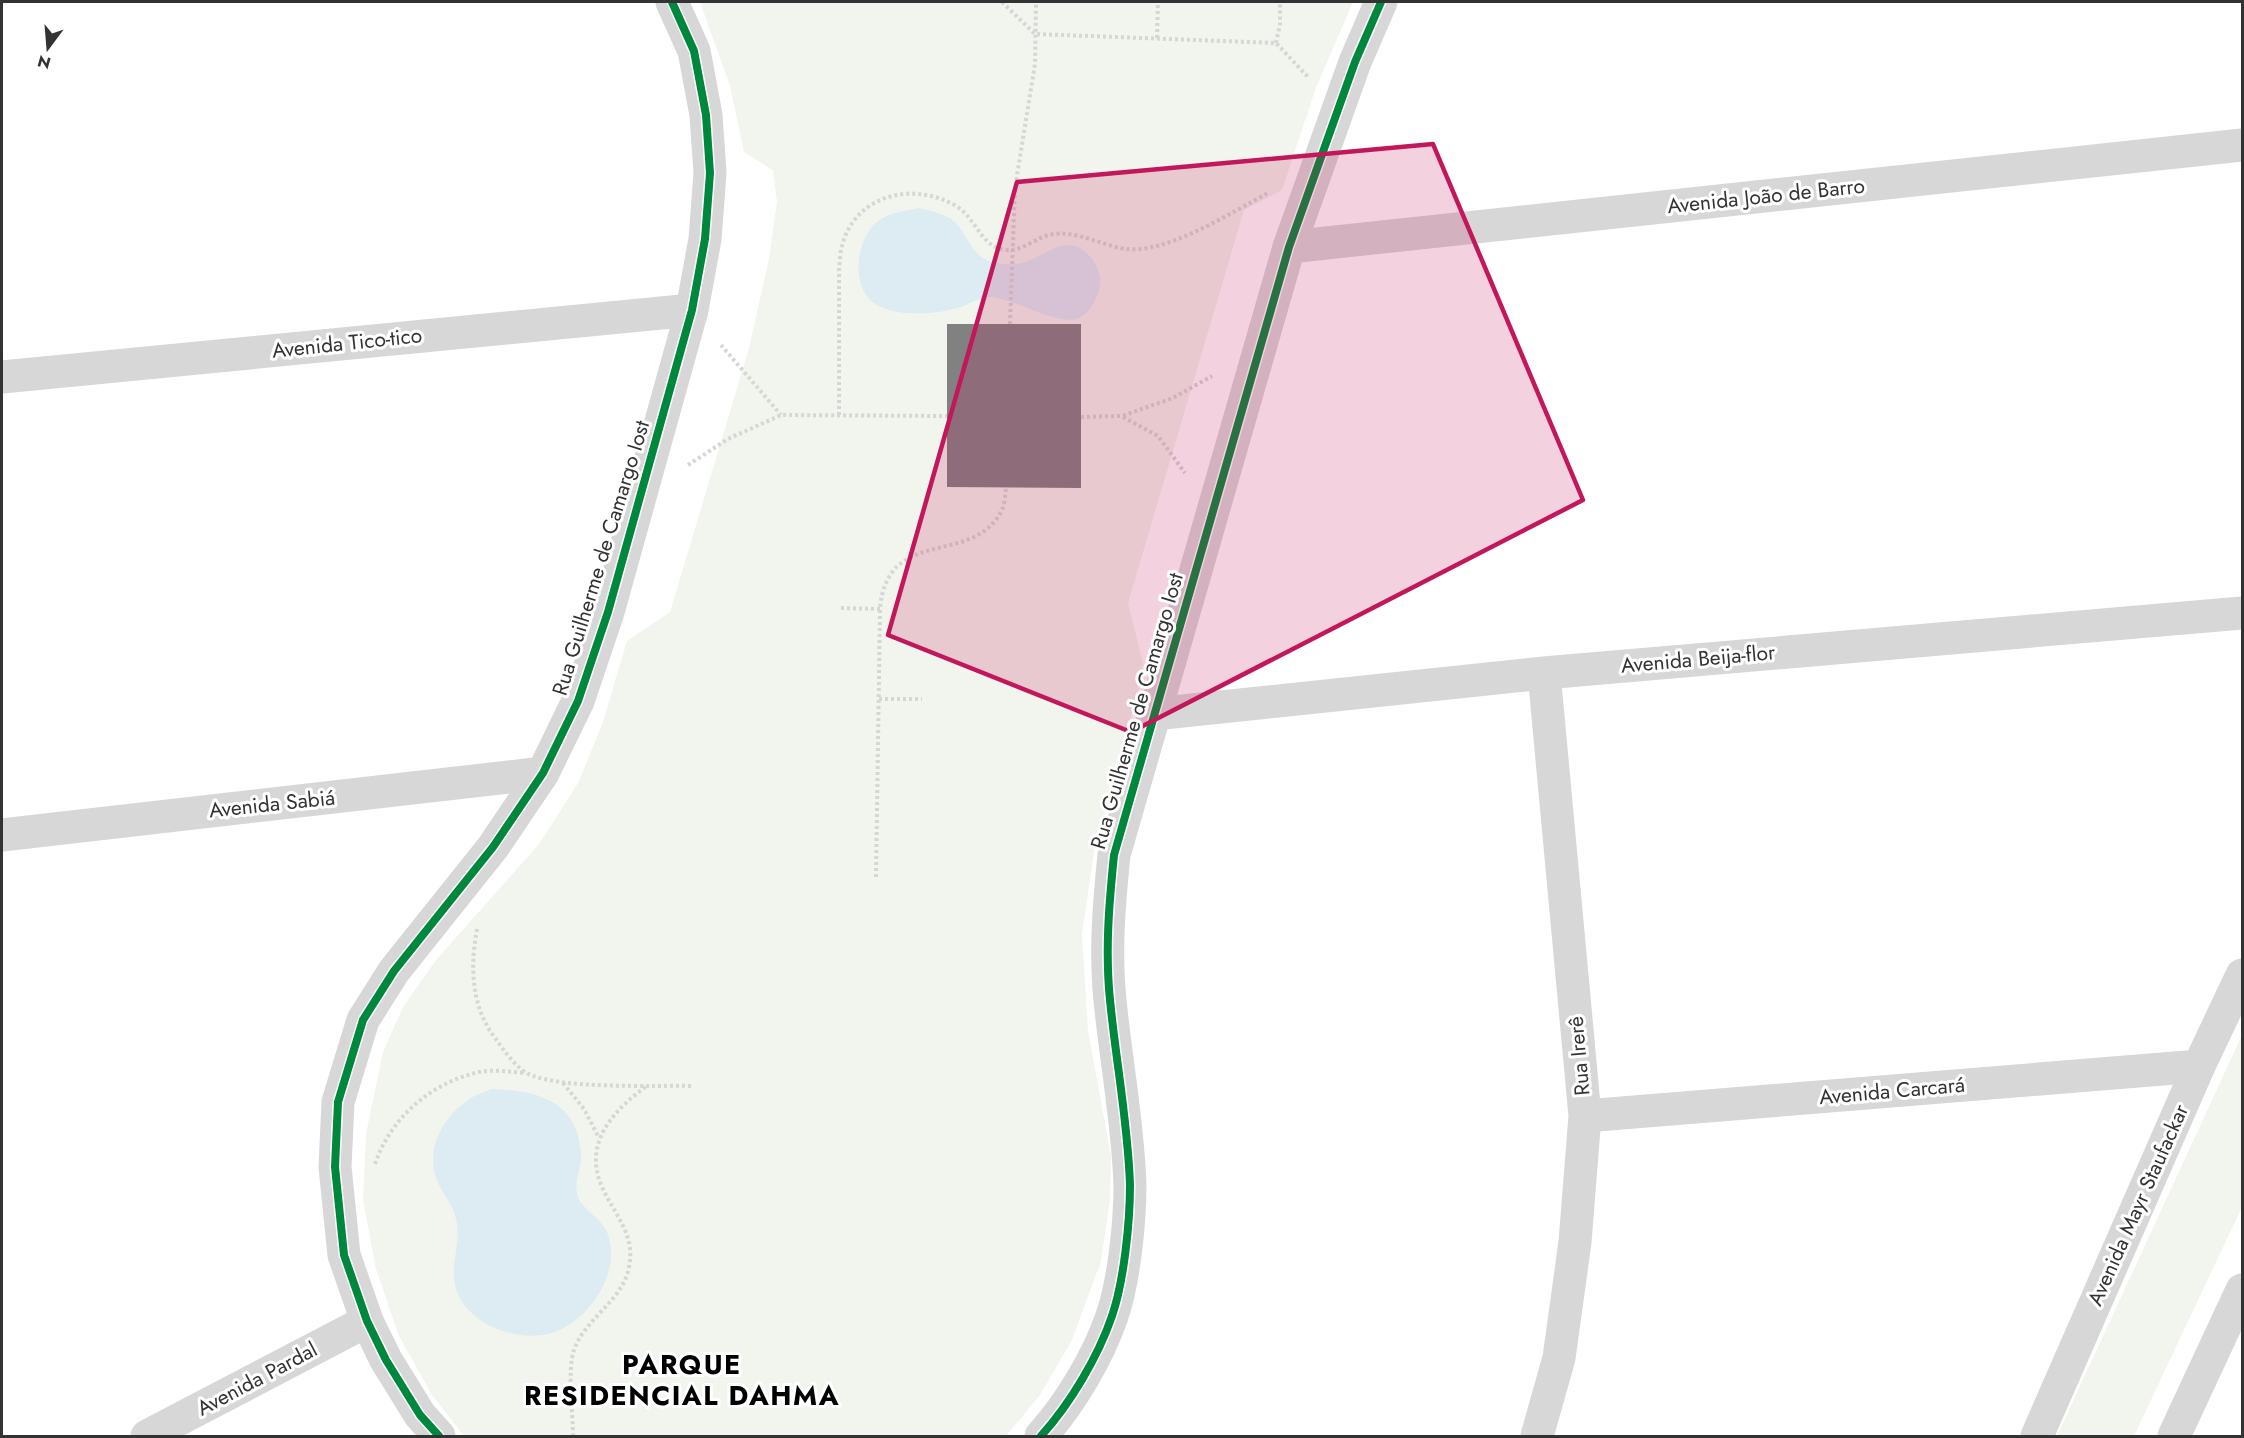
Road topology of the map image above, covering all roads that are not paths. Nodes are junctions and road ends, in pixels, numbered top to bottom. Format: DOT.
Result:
graph roads {
  1 [pos="672,2"];
  2 [pos="1381,2"];
  3 [pos="2242,145"];
  4 [pos="1289,247"];
  5 [pos="692,310"];
  6 [pos="2,377"];
  7 [pos="2242,613"];
  8 [pos="1544,673"];
  9 [pos="1154,714"];
  10 [pos="543,773"];
  11 [pos="2,835"];
  12 [pos="2242,975"];
  13 [pos="2199,1066"];
  14 [pos="1585,1116"];
  15 [pos="2242,1290"];
  16 [pos="367,1321"];
  17 [pos="147,1437"];
  18 [pos="439,1437"];
  19 [pos="1041,1437"];
  20 [pos="1537,1437"];
  21 [pos="2037,1437"];
  22 [pos="2174,1437"];
  1 -- 5 [label="street, Rua Guilherme de Camargo Iost"];
  2 -- 4 [label="street, Rua Guilherme de Camargo Iost"];
  3 -- 4 [label="street, Avenida João de Barro"];
  4 -- 9 [label="street, Rua Guilherme de Camargo Iost"];
  5 -- 6 [label="street, Avenida Tico-tico"];
  5 -- 10 [label="street, Rua Guilherme de Camargo Iost"];
  7 -- 8 [label="street, Avenida Beija-flor"];
  8 -- 9 [label="street, Avenida Beija-flor"];
  8 -- 14 [label="street, Rua Irerê"];
  9 -- 19 [label="street, Rua Guilherme de Camargo Iost"];
  10 -- 11 [label="street, Avenida Sabiá"];
  10 -- 16 [label="street, Rua Guilherme de Camargo Iost"];
  12 -- 13 [label="street, Avenida Mayr Staufackar"];
  13 -- 14 [label="street, Avenida Carcará"];
  13 -- 21 [label="street, Avenida Mayr Staufackar"];
  14 -- 20 [label="street, Rua Irerê"];
  15 -- 22 [label="street"];
  16 -- 17 [label="street, Avenida Pardal"];
  16 -- 18 [label="street, Rua Guilherme de Camargo Iost"];
}
